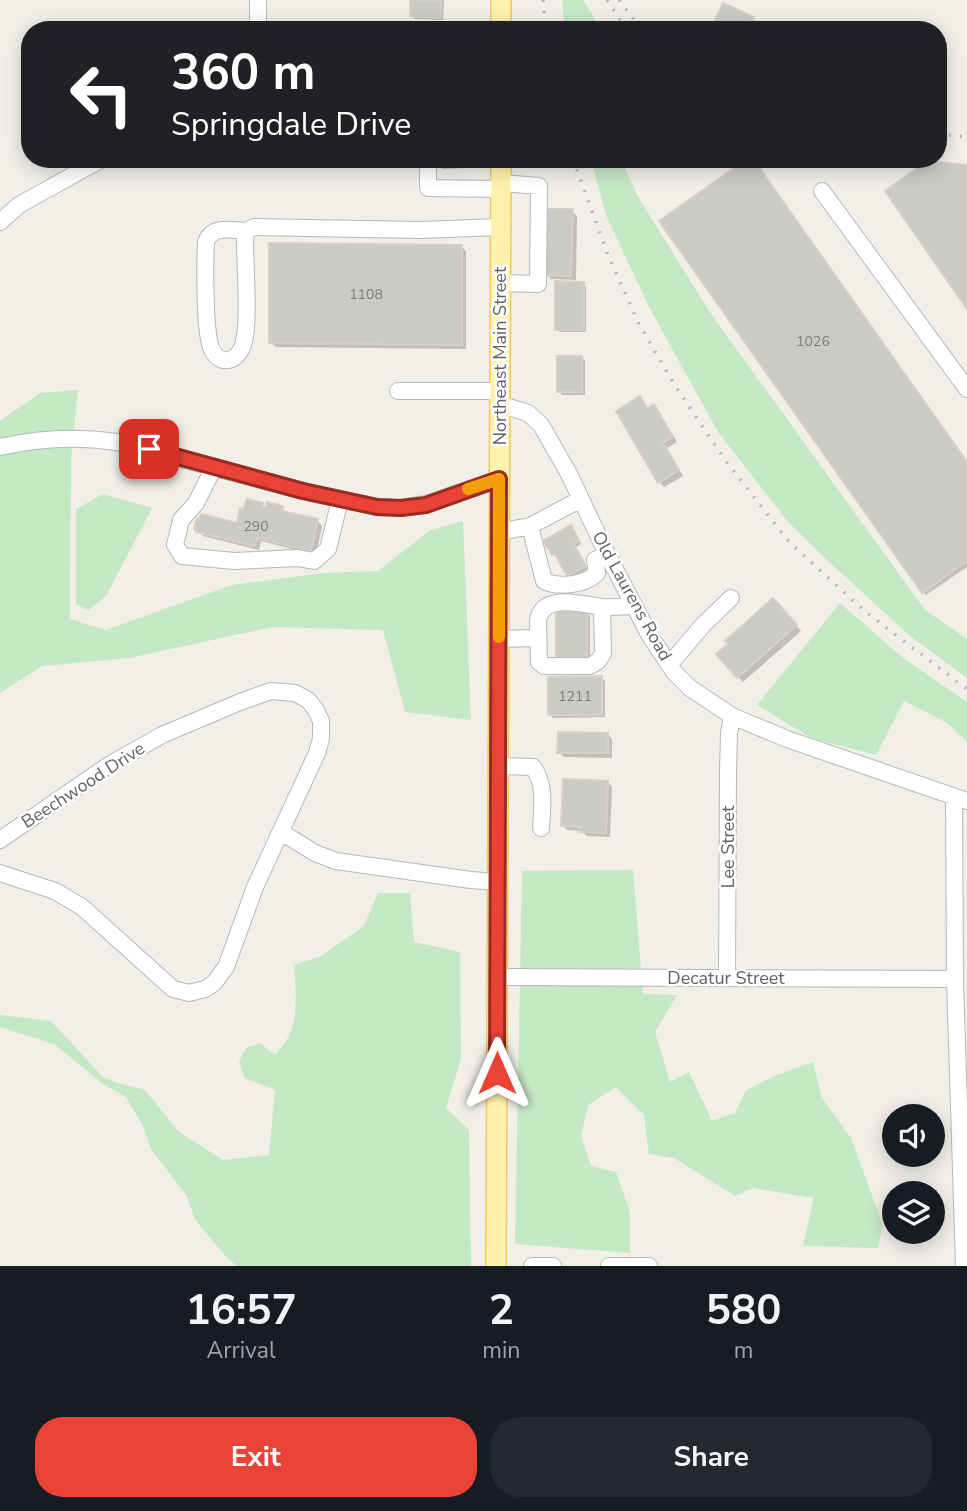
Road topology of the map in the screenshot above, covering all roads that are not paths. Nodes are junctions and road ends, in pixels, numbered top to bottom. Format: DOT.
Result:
graph roads {
  1 [pos="258,0"];
  2 [pos="501,0"];
  3 [pos="258,21"];
  4 [pos="501,21"];
  5 [pos="86,168"];
  6 [pos="428,168"];
  7 [pos="501,168"];
  8 [pos="500,186"];
  9 [pos="822,191"];
  10 [pos="0,222"];
  11 [pos="500,227"];
  12 [pos="247,231"];
  13 [pos="500,283"];
  14 [pos="964,381"];
  15 [pos="398,391"];
  16 [pos="499,397"];
  17 [pos="0,447"];
  18 [pos="214,467"];
  19 [pos="499,479"];
  20 [pos="581,499"];
  21 [pos="340,500"];
  22 [pos="530,526"];
  23 [pos="499,532"];
  24 [pos="607,555"];
  25 [pos="731,598"];
  26 [pos="634,606"];
  27 [pos="602,607"];
  28 [pos="537,638"];
  29 [pos="499,639"];
  30 [pos="669,665"];
  31 [pos="732,716"];
  32 [pos="499,766"];
  33 [pos="960,799"];
  34 [pos="541,828"];
  35 [pos="281,832"];
  36 [pos="0,840"];
  37 [pos="0,873"];
  38 [pos="498,882"];
  39 [pos="497,976"];
  40 [pos="727,978"];
  41 [pos="955,979"];
  42 [pos="496,1266"];
  43 [pos="532,1266"];
  44 [pos="553,1266"];
  45 [pos="609,1266"];
  46 [pos="649,1266"];
  47 [pos="964,1266"];
  1 -- 3 [label="street"];
  2 -- 4 [label="main road"];
  5 -- 10 [label="street"];
  6 -- 8 [label="street"];
  7 -- 8 [label="main road, Northeast Main Street"];
  8 -- 11 [label="main road, Northeast Main Street"];
  8 -- 13 [label="street"];
  9 -- 14 [label="street"];
  11 -- 12 [label="street"];
  11 -- 13 [label="main road, Northeast Main Street"];
  12 -- 12 [label="street"];
  13 -- 16 [label="main road, Northeast Main Street"];
  15 -- 16 [label="street, Old Laurens Road"];
  16 -- 19 [label="main road, Northeast Main Street"];
  16 -- 20 [label="street, Old Laurens Road"];
  17 -- 18 [label="street"];
  18 -- 21 [label="street"];
  18 -- 21 [label="street"];
  19 -- 21 [label="street"];
  19 -- 23 [label="main road, Northeast Main Street"];
  20 -- 22 [label="street"];
  20 -- 24 [label="street, Old Laurens Road"];
  22 -- 23 [label="street"];
  22 -- 24 [label="street"];
  23 -- 29 [label="main road, Northeast Main Street"];
  24 -- 26 [label="street, Old Laurens Road"];
  25 -- 30 [label="street"];
  26 -- 27 [label="street"];
  26 -- 30 [label="street, Old Laurens Road"];
  27 -- 28 [label="street"];
  27 -- 28 [label="street"];
  28 -- 29 [label="street"];
  29 -- 32 [label="main road, Northeast Main Street"];
  30 -- 31 [label="street, Old Laurens Road"];
  31 -- 33 [label="street, Old Laurens Road"];
  31 -- 40 [label="street, Lee Street"];
  32 -- 34 [label="street"];
  32 -- 38 [label="main road, Northeast Main Street"];
  33 -- 41 [label="street"];
  35 -- 36 [label="street, Beechwood Drive"];
  35 -- 37 [label="street, Beechwood Drive"];
  35 -- 38 [label="street"];
  38 -- 39 [label="main road, Northeast Main Street"];
  39 -- 40 [label="street, Decatur Street"];
  39 -- 42 [label="main road, Northeast Main Street"];
  40 -- 41 [label="street, Decatur Street"];
  41 -- 47 [label="street"];
  43 -- 44 [label="street"];
  45 -- 46 [label="street"];
}
